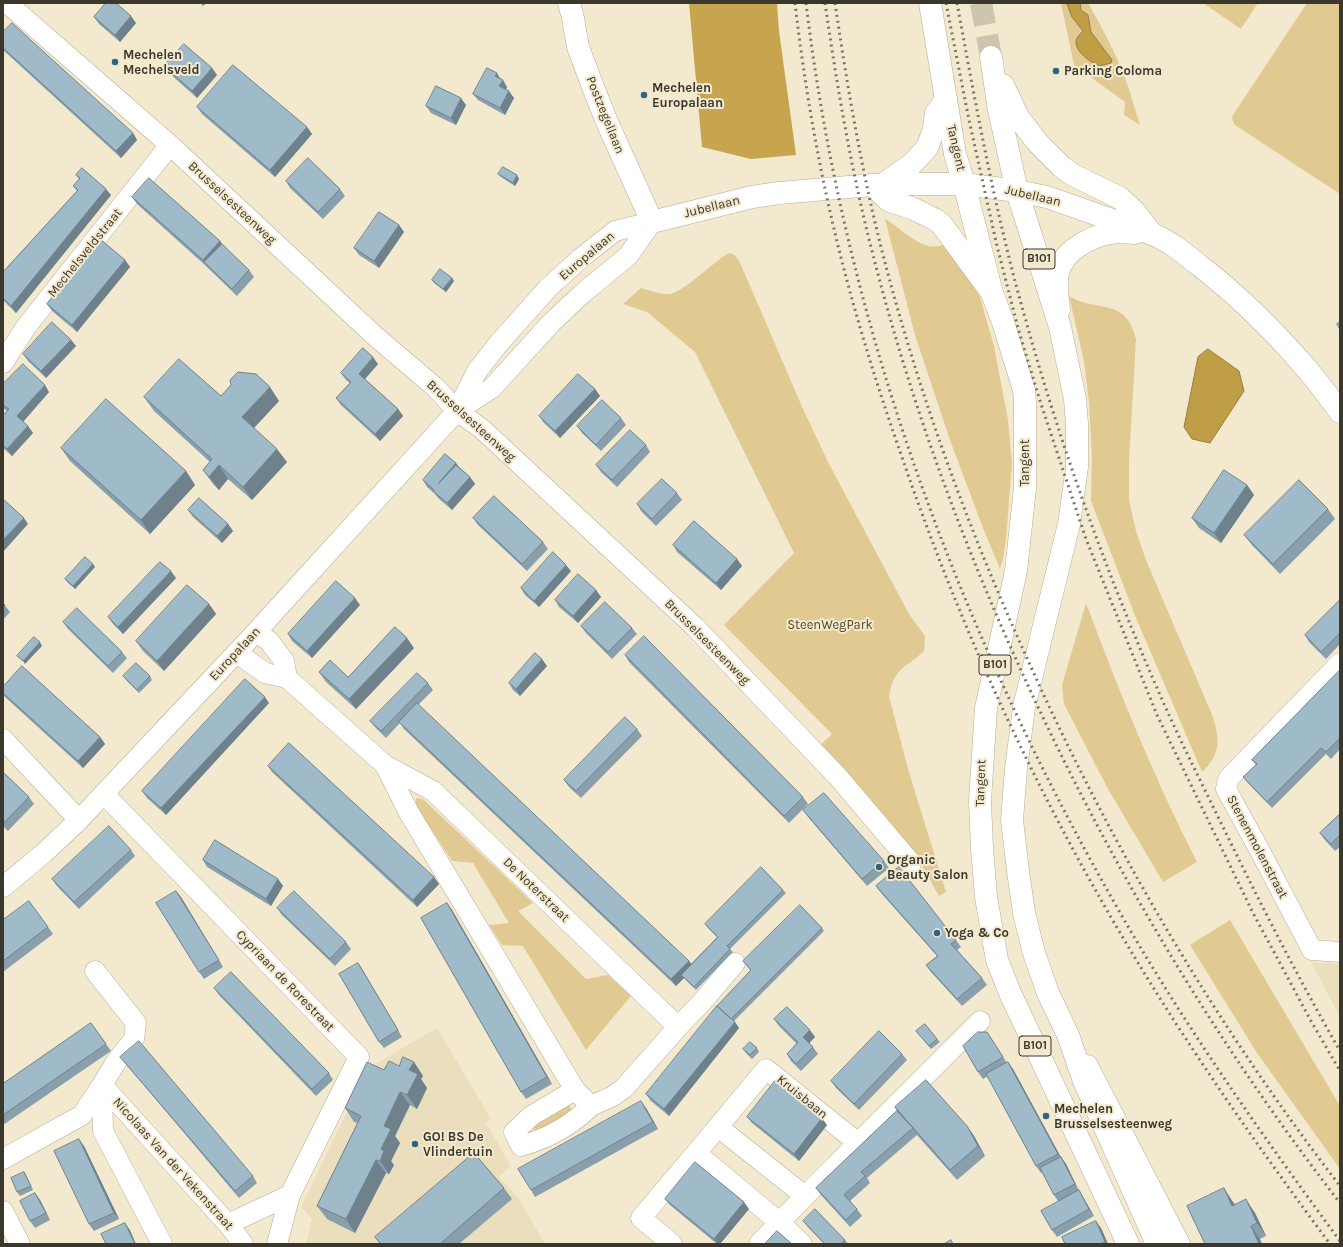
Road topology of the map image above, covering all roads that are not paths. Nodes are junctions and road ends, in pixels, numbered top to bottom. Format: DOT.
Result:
graph roads {
  1 [pos="7,3"];
  2 [pos="568,3"];
  3 [pos="930,3"];
  4 [pos="946,100"];
  5 [pos="170,145"];
  6 [pos="964,184"];
  7 [pos="878,185"];
  8 [pos="1017,191"];
  9 [pos="652,222"];
  10 [pos="1156,236"];
  11 [pos="992,293"];
  12 [pos="1060,327"];
  13 [pos="3,363"];
  14 [pos="457,411"];
  15 [pos="1340,412"];
  16 [pos="256,632"];
  17 [pos="237,653"];
  18 [pos="1340,663"];
  19 [pos="287,678"];
  20 [pos="3,739"];
  21 [pos="385,765"];
  22 [pos="104,794"];
  23 [pos="79,820"];
  24 [pos="911,863"];
  25 [pos="3,887"];
  26 [pos="1340,952"];
  27 [pos="735,963"];
  28 [pos="95,971"];
  29 [pos="980,1021"];
  30 [pos="678,1027"];
  31 [pos="1068,1035"];
  32 [pos="102,1085"];
  33 [pos="575,1090"];
  34 [pos="591,1106"];
  35 [pos="718,1127"];
  36 [pos="858,1143"];
  37 [pos="696,1153"];
  38 [pos="3,1159"];
  39 [pos="290,1195"];
  40 [pos="805,1196"];
  41 [pos="3,1211"];
  42 [pos="779,1222"];
  43 [pos="228,1224"];
  44 [pos="20,1244"];
  45 [pos="162,1244"];
  46 [pos="244,1244"];
  47 [pos="277,1244"];
  48 [pos="672,1244"];
  49 [pos="759,1244"];
  50 [pos="802,1244"];
  51 [pos="1128,1244"];
  52 [pos="1157,1244"];
  53 [pos="1179,1244"];
  1 -- 5 [label="street, Brusselsesteenweg"];
  2 -- 9 [label="main road, Postzegellaan"];
  3 -- 4 [label="main road, Tangent / B101"];
  4 -- 6 [label="main road, Tangent / B101"];
  4 -- 7 [label="main road"];
  5 -- 13 [label="street, Mechelsveldstraat"];
  5 -- 14 [label="street, Brusselsesteenweg"];
  6 -- 7 [label="main road, Jubellaan"];
  6 -- 8 [label="main road, Jubellaan"];
  6 -- 11 [label="main road, Tangent / B101"];
  7 -- 9 [label="main road, Jubellaan"];
  7 -- 11 [label="main road"];
  8 -- 10 [label="main road, Jubellaan"];
  8 -- 10 [label="main road, B101"];
  8 -- 12 [label="main road, B101"];
  9 -- 14 [label="street, Europalaan"];
  9 -- 14 [label="street, Europalaan"];
  10 -- 12 [label="main road"];
  10 -- 15 [label="main road, Jubellaan"];
  11 -- 51 [label="main road, Tangent / B101"];
  12 -- 31 [label="main road, B101"];
  14 -- 16 [label="street, Europalaan"];
  14 -- 24 [label="street, Brusselsesteenweg"];
  16 -- 17 [label="street, Europalaan"];
  16 -- 19 [label="street"];
  17 -- 19 [label="street, De Noterstraat"];
  17 -- 22 [label="street, Europalaan"];
  18 -- 26 [label="street, Stenenmolenstraat"];
  19 -- 21 [label="street, De Noterstraat"];
  20 -- 23 [label="street"];
  21 -- 30 [label="street, De Noterstraat"];
  21 -- 33 [label="street, De Noterstraat"];
  22 -- 23 [label="street, Europalaan"];
  22 -- 39 [label="street, Cypriaan de Rorestraat"];
  23 -- 25 [label="street, Europalaan"];
  27 -- 30 [label="street"];
  28 -- 32 [label="street, Nicolaas Van der Vekenstraat"];
  29 -- 36 [label="street"];
  30 -- 34 [label="street"];
  31 -- 52 [label="main road, B101"];
  31 -- 53 [label="main road, B101"];
  32 -- 38 [label="street, Nicolaas Van der Vekenstraat"];
  32 -- 43 [label="street, Nicolaas Van der Vekenstraat"];
  32 -- 45 [label="street, Nicolaas Van der Vekenstraat"];
  33 -- 34 [label="street, De Noterstraat"];
  33 -- 34 [label="street"];
  35 -- 36 [label="street, Kruisbaan"];
  35 -- 37 [label="street, Kruisbaan"];
  35 -- 40 [label="street"];
  36 -- 40 [label="street"];
  37 -- 42 [label="street"];
  37 -- 48 [label="street, Kruisbaan"];
  39 -- 43 [label="street"];
  39 -- 47 [label="street, Cypriaan de Rorestraat"];
  40 -- 42 [label="street"];
  41 -- 44 [label="street"];
  42 -- 49 [label="street"];
  42 -- 50 [label="street"];
  43 -- 46 [label="street, Nicolaas Van der Vekenstraat"];
}
